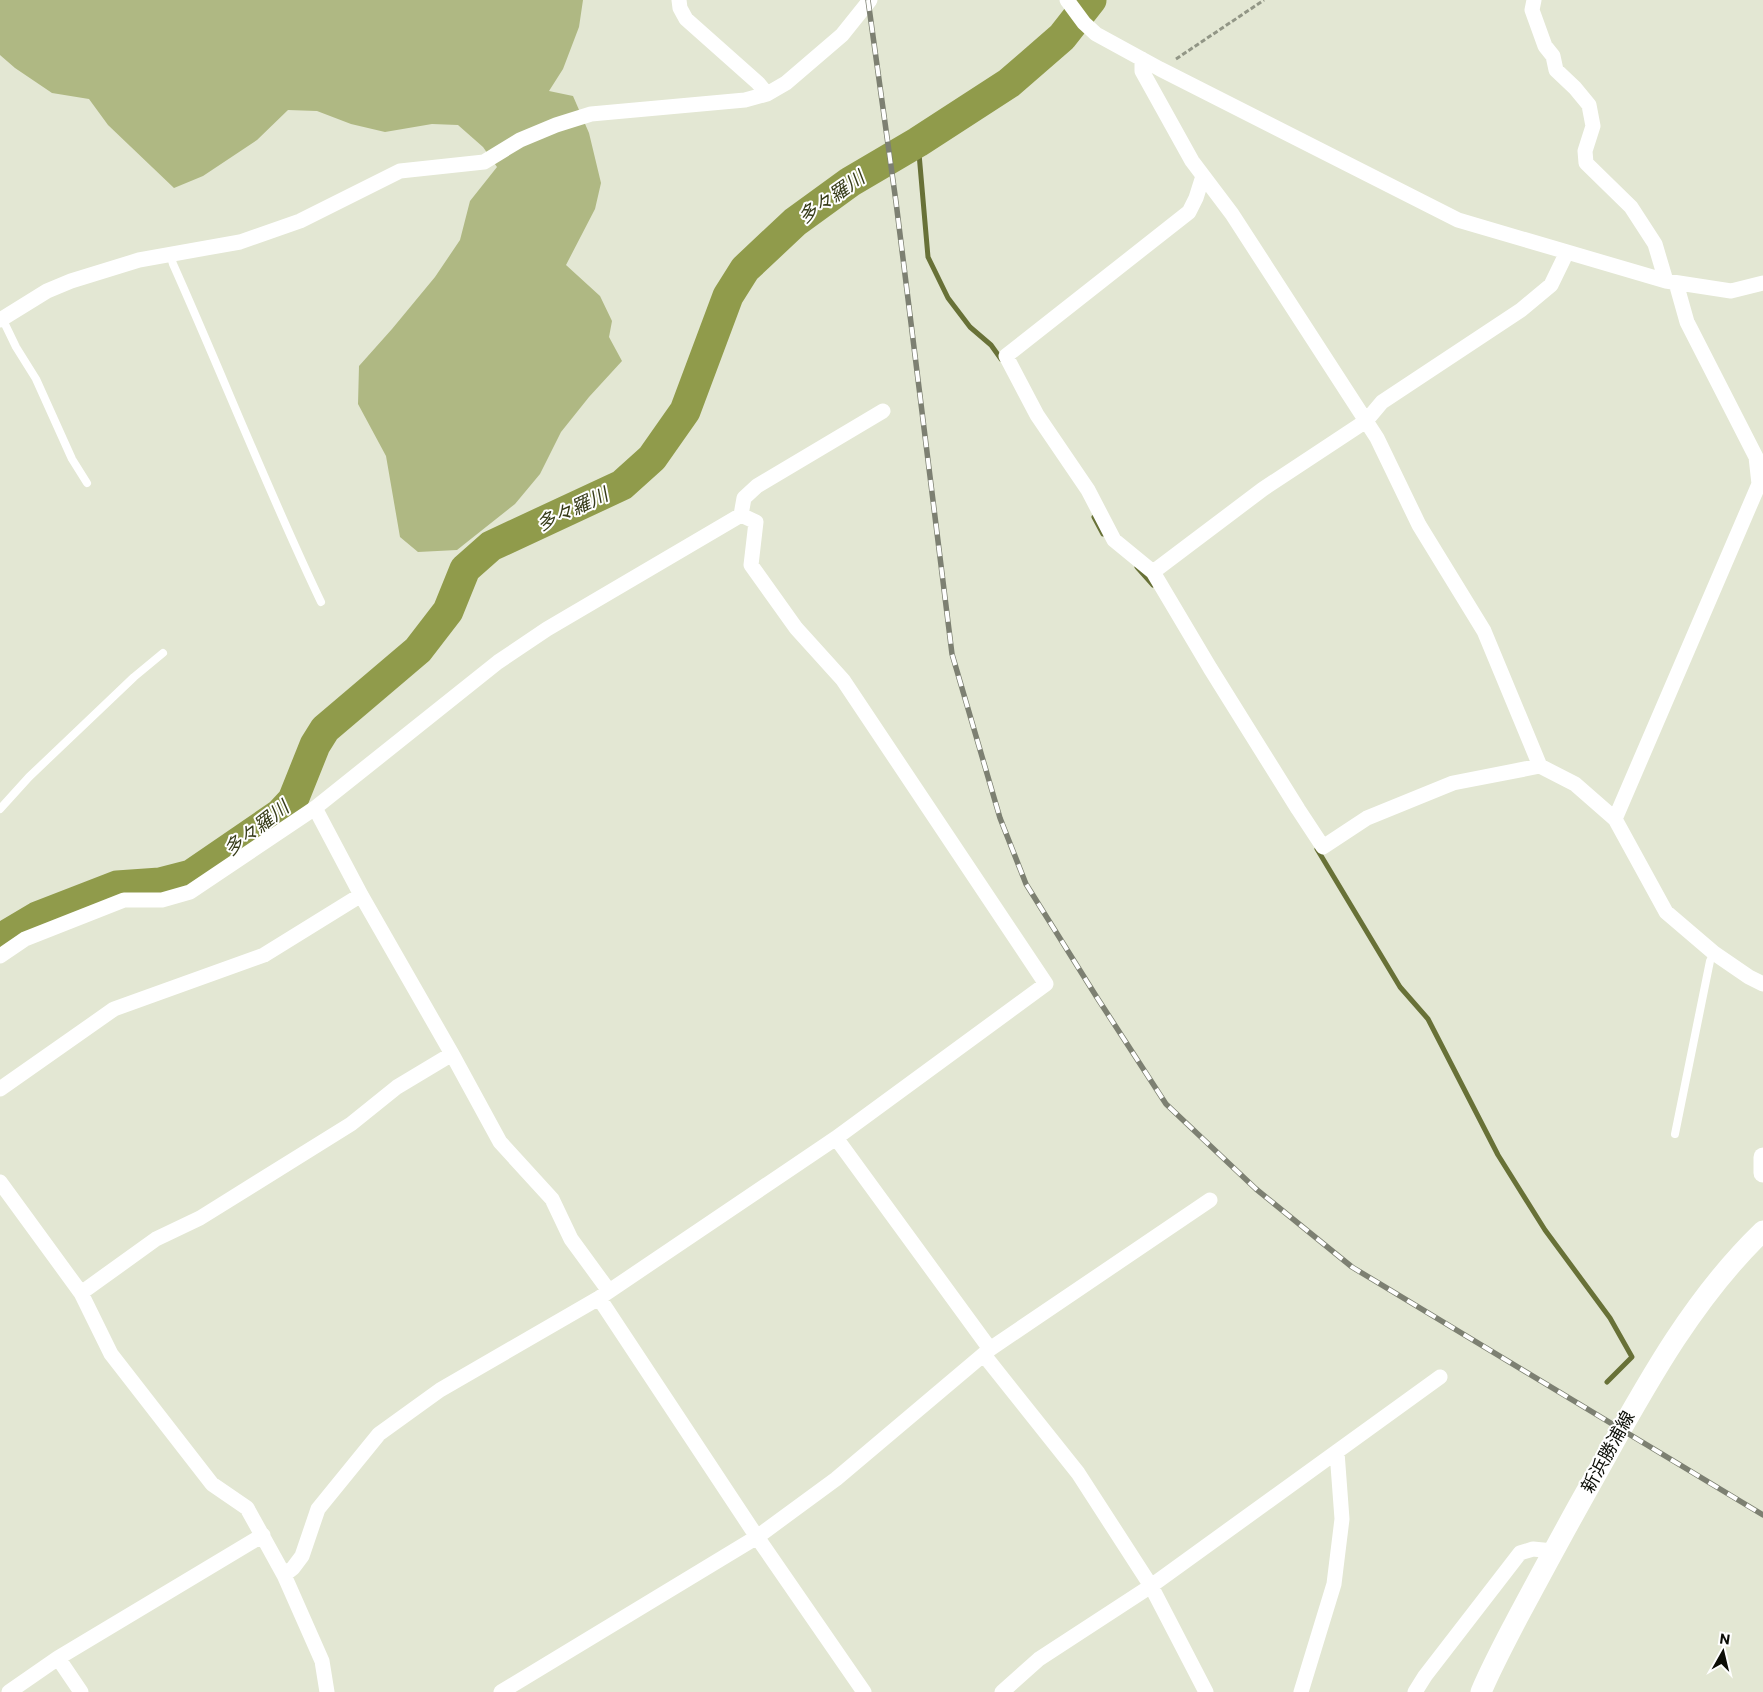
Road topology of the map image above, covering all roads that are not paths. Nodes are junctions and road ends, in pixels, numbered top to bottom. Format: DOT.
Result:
graph roads {
  1 [pos="679,0"];
  2 [pos="870,0"];
  3 [pos="1534,0"];
  4 [pos="1068,2"];
  5 [pos="1142,59"];
  6 [pos="767,94"];
  7 [pos="1202,176"];
  8 [pos="1567,252"];
  9 [pos="170,254"];
  10 [pos="1671,282"];
  11 [pos="1763,283"];
  12 [pos="1,319"];
  13 [pos="883,411"];
  14 [pos="1366,421"];
  15 [pos="87,483"];
  16 [pos="741,515"];
  17 [pos="1153,572"];
  18 [pos="321,602"];
  19 [pos="163,653"];
  20 [pos="1540,766"];
  21 [pos="315,808"];
  22 [pos="0,809"];
  23 [pos="1615,819"];
  24 [pos="361,895"];
  25 [pos="1714,953"];
  26 [pos="0,956"];
  27 [pos="1763,984"];
  28 [pos="452,1054"];
  29 [pos="0,1089"];
  30 [pos="1675,1134"];
  31 [pos="836,1138"];
  32 [pos="1763,1157"];
  33 [pos="1763,1173"];
  34 [pos="0,1182"];
  35 [pos="1210,1200"];
  36 [pos="1763,1231"];
  37 [pos="81,1293"];
  38 [pos="604,1295"];
  39 [pos="987,1352"];
  40 [pos="1440,1377"];
  41 [pos="1336,1452"];
  42 [pos="263,1535"];
  43 [pos="757,1537"];
  44 [pos="1553,1551"];
  45 [pos="284,1575"];
  46 [pos="1151,1586"];
  47 [pos="58,1658"];
  48 [pos="9,1692"];
  49 [pos="81,1692"];
  50 [pos="328,1692"];
  51 [pos="501,1692"];
  52 [pos="864,1692"];
  53 [pos="1002,1692"];
  54 [pos="1206,1692"];
  55 [pos="1301,1692"];
  56 [pos="1415,1692"];
  57 [pos="1481,1692"];
  1 -- 6 [label="street"];
  2 -- 6 [label="street"];
  3 -- 10 [label="street"];
  4 -- 5 [label="street"];
  5 -- 7 [label="street"];
  5 -- 8 [label="street"];
  6 -- 9 [label="street"];
  7 -- 14 [label="street"];
  7 -- 17 [label="street"];
  8 -- 10 [label="street"];
  8 -- 14 [label="street"];
  9 -- 12 [label="street"];
  9 -- 18 [label="lane"];
  10 -- 11 [label="street"];
  10 -- 23 [label="street"];
  12 -- 15 [label="lane"];
  13 -- 16 [label="street"];
  14 -- 17 [label="street"];
  14 -- 20 [label="street"];
  16 -- 21 [label="street"];
  16 -- 31 [label="street"];
  17 -- 20 [label="street"];
  19 -- 22 [label="lane"];
  20 -- 23 [label="street"];
  21 -- 24 [label="street"];
  21 -- 26 [label="street"];
  23 -- 25 [label="street"];
  24 -- 28 [label="street"];
  24 -- 29 [label="street"];
  25 -- 27 [label="street"];
  25 -- 30 [label="lane"];
  28 -- 37 [label="street"];
  28 -- 38 [label="street"];
  31 -- 38 [label="street"];
  31 -- 39 [label="street"];
  32 -- 33 [label="street"];
  34 -- 37 [label="street"];
  35 -- 39 [label="street"];
  36 -- 44 [label="main road, 新浜勝浦線"];
  37 -- 42 [label="street"];
  38 -- 43 [label="street"];
  38 -- 45 [label="street"];
  39 -- 43 [label="street"];
  39 -- 46 [label="street"];
  40 -- 41 [label="street"];
  41 -- 46 [label="street"];
  41 -- 55 [label="street"];
  42 -- 45 [label="street"];
  42 -- 47 [label="street"];
  43 -- 51 [label="street"];
  43 -- 52 [label="street"];
  44 -- 56 [label="street"];
  44 -- 57 [label="main road, 新浜勝浦線"];
  45 -- 50 [label="street"];
  46 -- 53 [label="street"];
  46 -- 54 [label="street"];
  47 -- 48 [label="street"];
  47 -- 49 [label="street"];
}
